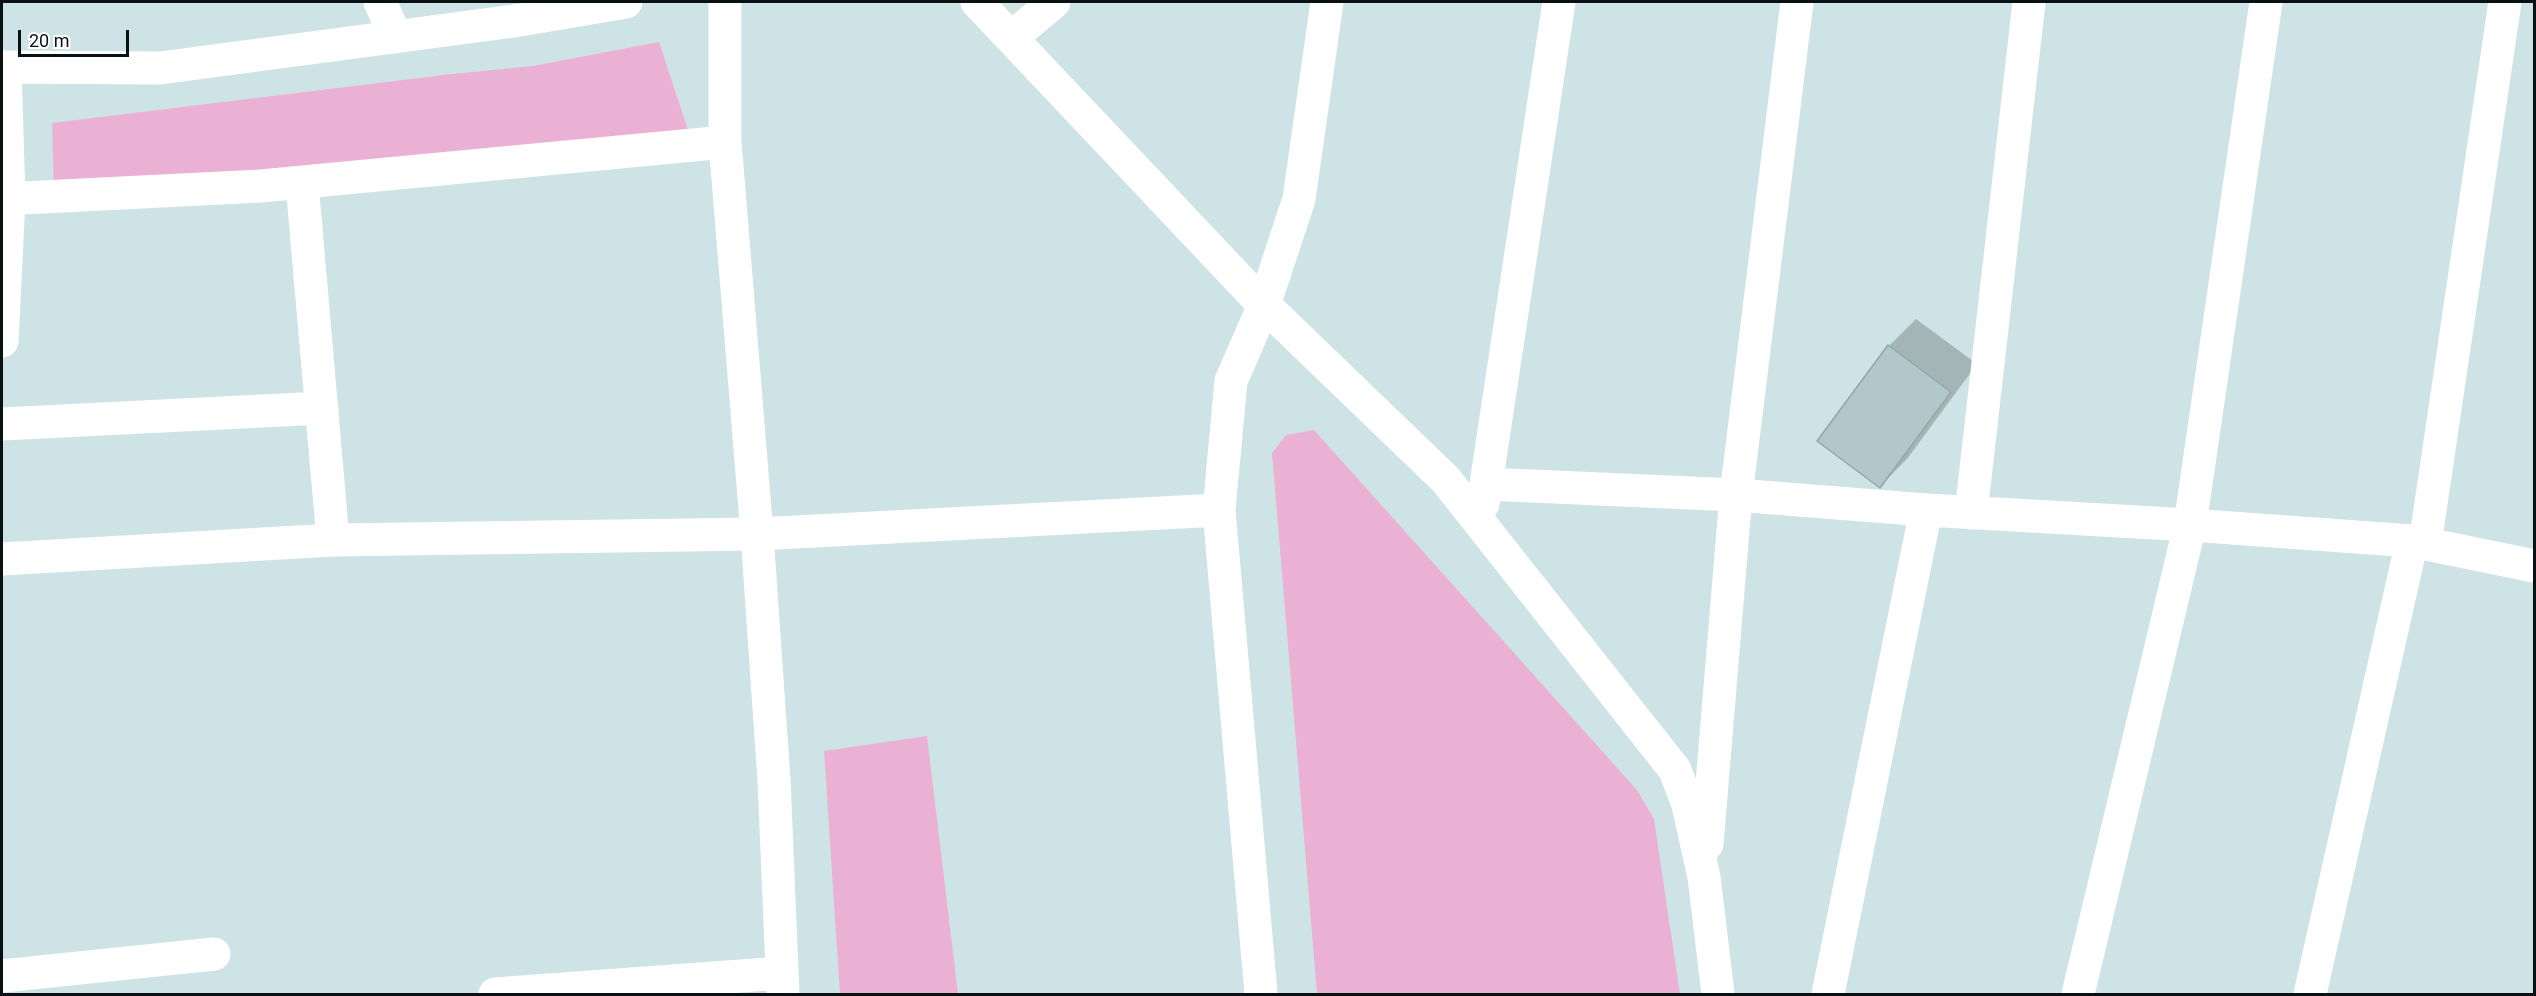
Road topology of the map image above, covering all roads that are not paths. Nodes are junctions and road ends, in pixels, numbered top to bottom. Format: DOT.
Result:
graph roads {
  1 [pos="380,2"];
  2 [pos="626,2"];
  3 [pos="725,2"];
  4 [pos="977,2"];
  5 [pos="1054,2"];
  6 [pos="1327,2"];
  7 [pos="1559,2"];
  8 [pos="1797,2"];
  9 [pos="2029,2"];
  10 [pos="2266,2"];
  11 [pos="2505,2"];
  12 [pos="396,37"];
  13 [pos="1011,38"];
  14 [pos="3,67"];
  15 [pos="726,142"];
  16 [pos="302,183"];
  17 [pos="5,199"];
  18 [pos="1264,305"];
  19 [pos="2,341"];
  20 [pos="322,408"];
  21 [pos="2,424"];
  22 [pos="1486,484"];
  23 [pos="1736,495"];
  24 [pos="1219,510"];
  25 [pos="1926,510"];
  26 [pos="1971,513"];
  27 [pos="1480,523"];
  28 [pos="2190,525"];
  29 [pos="757,534"];
  30 [pos="333,540"];
  31 [pos="2419,542"];
  32 [pos="2,559"];
  33 [pos="2535,566"];
  34 [pos="1704,877"];
  35 [pos="214,954"];
  36 [pos="2,976"];
  37 [pos="783,984"];
  38 [pos="716,986"];
  39 [pos="495,994"];
  40 [pos="1261,994"];
  41 [pos="1718,994"];
  42 [pos="1828,994"];
  43 [pos="2078,994"];
  44 [pos="2310,994"];
  1 -- 12 [label="street"];
  2 -- 12 [label="street"];
  3 -- 15 [label="street"];
  4 -- 13 [label="street"];
  5 -- 13 [label="street"];
  6 -- 18 [label="street"];
  7 -- 22 [label="street"];
  8 -- 23 [label="street"];
  9 -- 26 [label="street"];
  10 -- 28 [label="street"];
  11 -- 31 [label="street"];
  12 -- 14 [label="street"];
  13 -- 18 [label="street"];
  14 -- 17 [label="street"];
  15 -- 16 [label="street"];
  15 -- 29 [label="street"];
  16 -- 17 [label="street"];
  16 -- 20 [label="street"];
  17 -- 19 [label="street"];
  18 -- 24 [label="street"];
  18 -- 27 [label="street"];
  20 -- 21 [label="street"];
  20 -- 30 [label="street"];
  22 -- 23 [label="street"];
  22 -- 27 [label="street"];
  23 -- 25 [label="street"];
  23 -- 34 [label="street"];
  24 -- 29 [label="street"];
  24 -- 40 [label="street"];
  25 -- 26 [label="street"];
  25 -- 42 [label="street"];
  26 -- 28 [label="street"];
  27 -- 34 [label="street"];
  28 -- 31 [label="street"];
  28 -- 43 [label="street"];
  29 -- 30 [label="street"];
  29 -- 37 [label="street"];
  30 -- 32 [label="street"];
  31 -- 33 [label="street"];
  31 -- 44 [label="street"];
  34 -- 41 [label="street"];
  35 -- 36 [label="street"];
  37 -- 38 [label="street"];
  38 -- 39 [label="street"];
}
